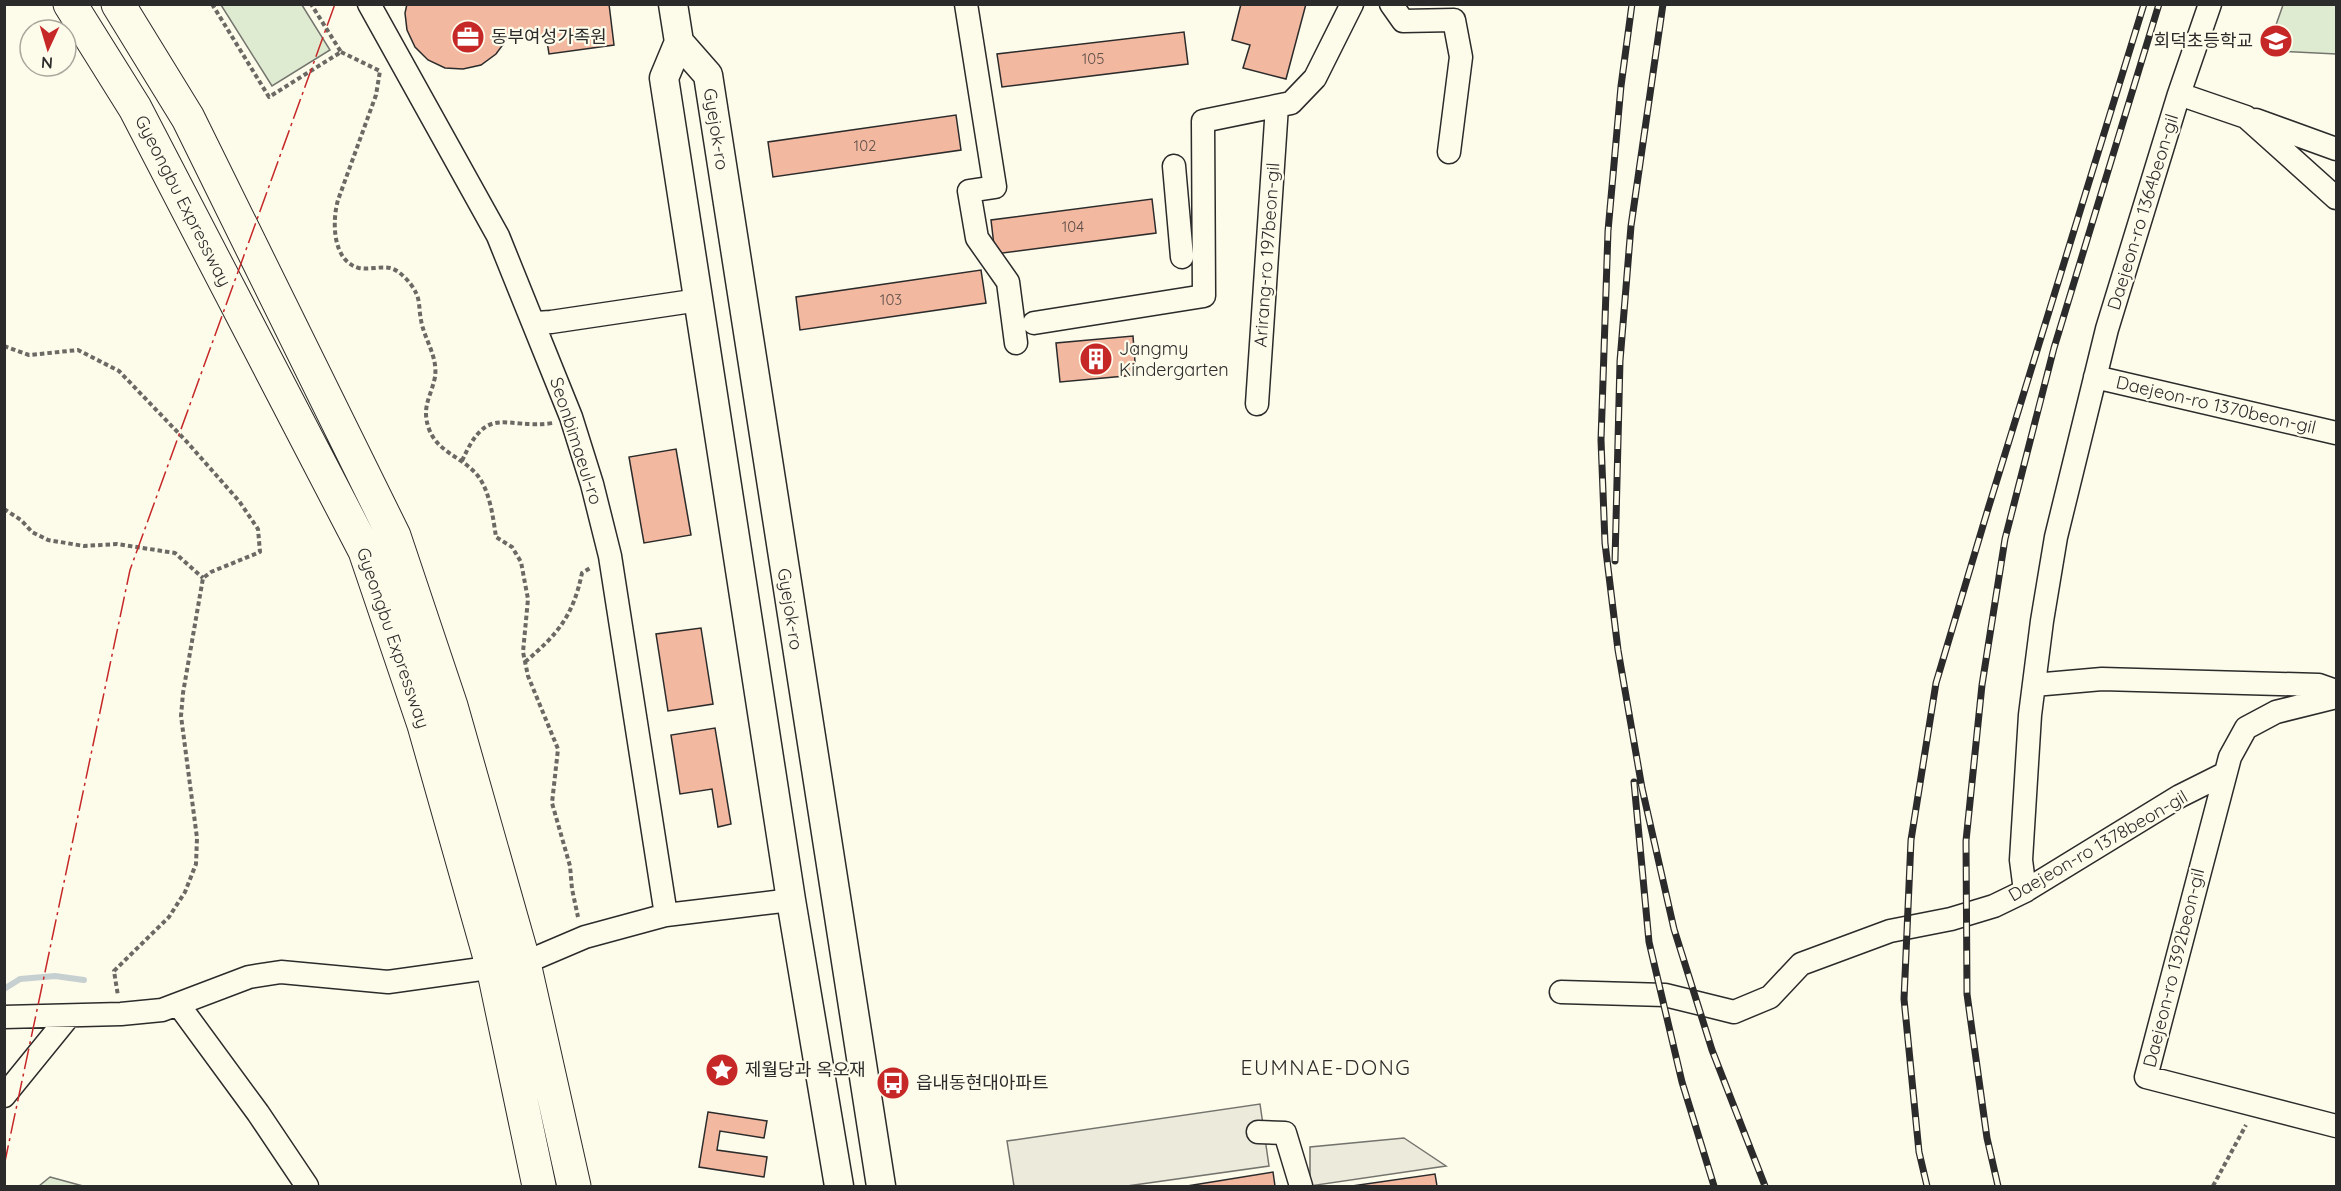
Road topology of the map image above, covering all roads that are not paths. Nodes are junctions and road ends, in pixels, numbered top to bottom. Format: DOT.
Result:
graph roads {
  1 [pos="70,4"];
  2 [pos="118,4"];
  3 [pos="369,4"];
  4 [pos="672,4"];
  5 [pos="966,4"];
  6 [pos="1352,4"];
  7 [pos="1391,4"];
  8 [pos="2210,4"];
  9 [pos="679,42"];
  10 [pos="2178,94"];
  11 [pos="1277,106"];
  12 [pos="2246,117"];
  13 [pos="2337,149"];
  14 [pos="1449,152"];
  15 [pos="1174,166"];
  16 [pos="2337,198"];
  17 [pos="1182,257"];
  18 [pos="699,300"];
  19 [pos="535,323"];
  20 [pos="1034,323"];
  21 [pos="1016,343"];
  22 [pos="2095,378"];
  23 [pos="1257,404"];
  24 [pos="2337,433"];
  25 [pos="2034,685"];
  26 [pos="2337,691"];
  27 [pos="2337,697"];
  28 [pos="2224,774"];
  29 [pos="2025,891"];
  30 [pos="791,900"];
  31 [pos="666,915"];
  32 [pos="538,957"];
  33 [pos="481,969"];
  34 [pos="1561,993"];
  35 [pos="178,1004"];
  36 [pos="69,1016"];
  37 [pos="4,1017"];
  38 [pos="4,1096"];
  39 [pos="2337,1126"];
  40 [pos="1258,1132"];
  41 [pos="307,1186"];
  42 [pos="540,1186"];
  43 [pos="574,1186"];
  44 [pos="838,1186"];
  45 [pos="881,1186"];
  46 [pos="1301,1186"];
  1 -- 42 [label="highway, Gyeongbu Expressway"];
  2 -- 43 [label="highway, Gyeongbu Expressway"];
  3 -- 19 [label="street, Seonbimaeul-ro"];
  4 -- 9 [label="main road"];
  5 -- 21 [label="street"];
  6 -- 11 [label="street"];
  7 -- 14 [label="street"];
  8 -- 10 [label="street"];
  9 -- 18 [label="main road"];
  9 -- 45 [label="main road, Gyejok-ro"];
  10 -- 12 [label="street, Daejeon-ro 1364beon-gil"];
  10 -- 22 [label="street, Daejeon-ro 1364beon-gil"];
  11 -- 20 [label="street"];
  11 -- 23 [label="street, Arirang-ro 197beon-gil"];
  12 -- 13 [label="street"];
  12 -- 16 [label="street, Daejeon-ro 1364beon-gil"];
  15 -- 17 [label="street"];
  18 -- 19 [label="street"];
  18 -- 30 [label="main road"];
  19 -- 31 [label="street, Seonbimaeul-ro"];
  22 -- 24 [label="street, Daejeon-ro 1370beon-gil"];
  22 -- 25 [label="street, Daejeon-ro 1364beon-gil"];
  25 -- 26 [label="street"];
  25 -- 29 [label="street, Daejeon-ro 1364beon-gil"];
  27 -- 28 [label="street"];
  28 -- 29 [label="street, Daejeon-ro 1378beon-gil"];
  28 -- 39 [label="street, Daejeon-ro 1392beon-gil"];
  29 -- 34 [label="street, Daejeon-ro 1378beon-gil"];
  30 -- 31 [label="street"];
  30 -- 44 [label="main road"];
  31 -- 32 [label="street"];
  33 -- 35 [label="street"];
  35 -- 36 [label="street"];
  35 -- 41 [label="street"];
  36 -- 37 [label="street"];
  36 -- 38 [label="street"];
  40 -- 46 [label="street"];
}
